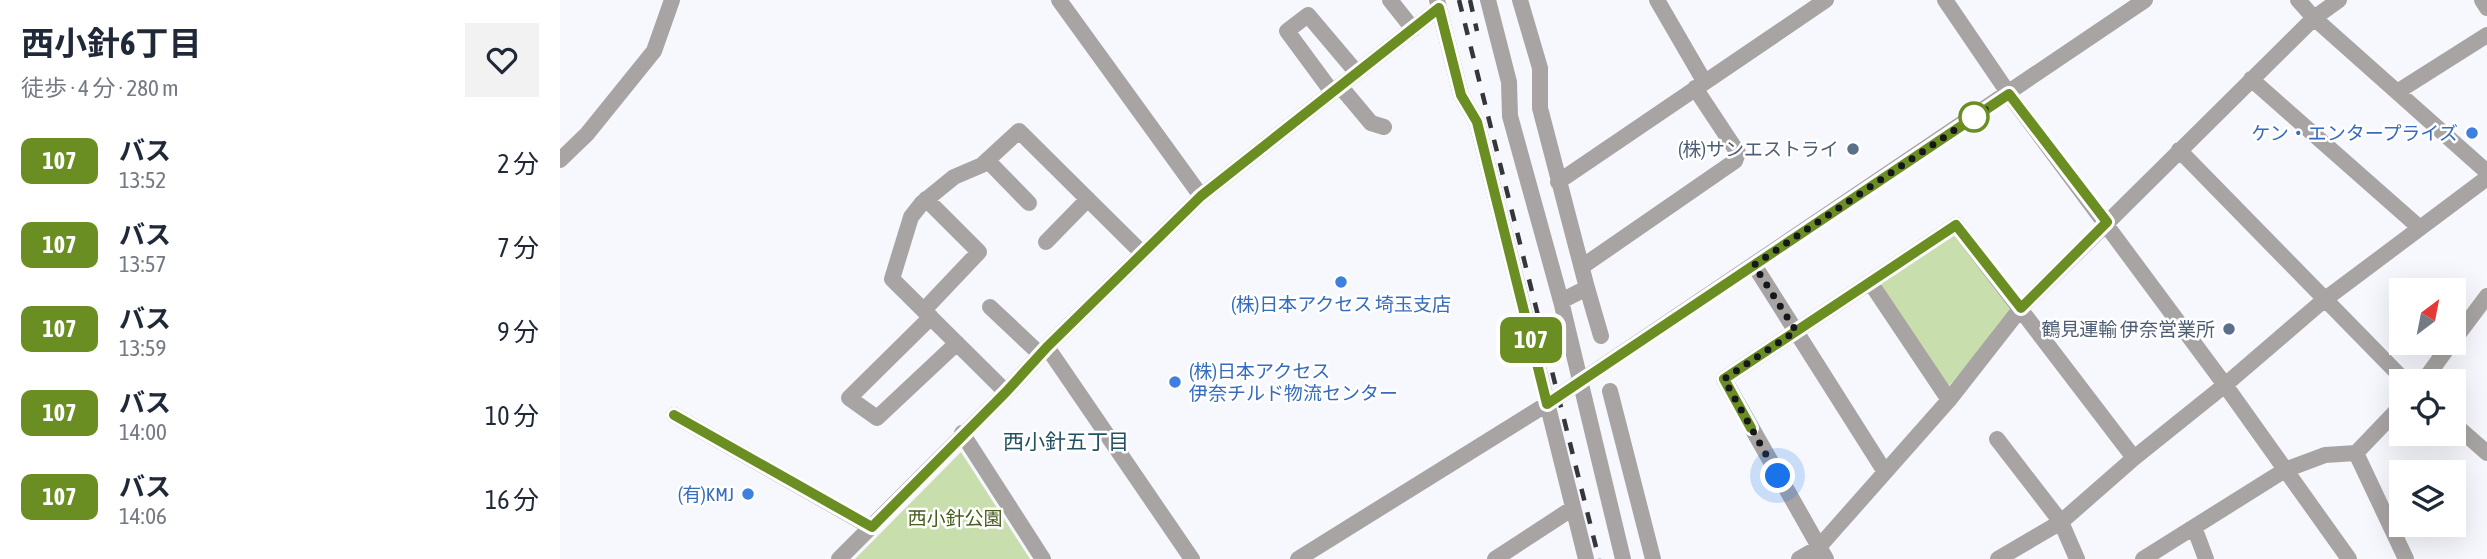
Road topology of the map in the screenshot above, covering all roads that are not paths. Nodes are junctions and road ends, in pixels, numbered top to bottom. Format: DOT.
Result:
graph roads {
  1 [pos="672,0"];
  2 [pos="1390,0"];
  3 [pos="1488,0"];
  4 [pos="1520,0"];
  5 [pos="1677,0"];
  6 [pos="1826,0"];
  7 [pos="1945,0"];
  8 [pos="2144,0"];
  9 [pos="2298,0"];
  10 [pos="2339,0"];
  11 [pos="2482,0"];
  12 [pos="1062,1"];
  13 [pos="1438,4"];
  14 [pos="1660,5"];
  15 [pos="2487,8"];
  16 [pos="2314,18"];
  17 [pos="1413,29"];
  18 [pos="2487,35"];
  19 [pos="1357,72"];
  20 [pos="2252,79"];
  21 [pos="1700,84"];
  22 [pos="1336,89"];
  23 [pos="2398,92"];
  24 [pos="2009,94"];
  25 [pos="1384,127"];
  26 [pos="2179,150"];
  27 [pos="560,160"];
  28 [pos="987,160"];
  29 [pos="2487,172"];
  30 [pos="2487,178"];
  31 [pos="1558,182"];
  32 [pos="1201,196"];
  33 [pos="1088,199"];
  34 [pos="926,200"];
  35 [pos="1029,203"];
  36 [pos="2107,222"];
  37 [pos="2420,228"];
  38 [pos="1046,242"];
  39 [pos="1142,253"];
  40 [pos="1754,265"];
  41 [pos="1583,266"];
  42 [pos="1870,282"];
  43 [pos="1587,288"];
  44 [pos="2486,299"];
  45 [pos="2324,300"];
  46 [pos="1560,301"];
  47 [pos="990,307"];
  48 [pos="2021,308"];
  49 [pos="927,314"];
  50 [pos="2466,324"];
  51 [pos="1796,331"];
  52 [pos="1601,336"];
  53 [pos="957,343"];
  54 [pos="1043,351"];
  55 [pos="2393,369"];
  56 [pos="1581,380"];
  57 [pos="2225,385"];
  58 [pos="1610,391"];
  59 [pos="1006,392"];
  60 [pos="1949,400"];
  61 [pos="1547,404"];
  62 [pos="674,415"];
  63 [pos="2389,419"];
  64 [pos="962,433"];
  65 [pos="2466,435"];
  66 [pos="1997,439"];
  67 [pos="2356,453"];
  68 [pos="2487,453"];
  69 [pos="2134,458"];
  70 [pos="2285,470"];
  71 [pos="1885,472"];
  72 [pos="1573,508"];
  73 [pos="2061,522"];
  74 [pos="872,527"];
  75 [pos="2194,527"];
  76 [pos="1822,554"];
  77 [pos="1504,556"];
  78 [pos="2145,558"];
  79 [pos="839,559"];
  80 [pos="1043,559"];
  81 [pos="1192,559"];
  82 [pos="1298,559"];
  83 [pos="1586,559"];
  84 [pos="1623,559"];
  85 [pos="1653,559"];
  86 [pos="1799,559"];
  87 [pos="1998,559"];
  88 [pos="2077,559"];
  89 [pos="2206,559"];
  90 [pos="2350,559"];
  91 [pos="2406,559"];
  1 -- 27 [label="street"];
  2 -- 17 [label="street"];
  3 -- 46 [label="street"];
  4 -- 31 [label="street"];
  5 -- 14 [label="street"];
  6 -- 21 [label="street"];
  7 -- 24 [label="street"];
  8 -- 24 [label="street"];
  9 -- 16 [label="street"];
  10 -- 16 [label="street"];
  11 -- 15 [label="street"];
  12 -- 32 [label="street"];
  13 -- 17 [label="street"];
  13 -- 61 [label="street"];
  14 -- 21 [label="street"];
  16 -- 20 [label="street"];
  16 -- 23 [label="street"];
  17 -- 19 [label="street"];
  18 -- 23 [label="street"];
  19 -- 22 [label="street"];
  19 -- 22 [label="street"];
  20 -- 26 [label="street"];
  20 -- 37 [label="street"];
  21 -- 31 [label="street"];
  21 -- 41 [label="street"];
  22 -- 25 [label="street"];
  22 -- 32 [label="street"];
  23 -- 29 [label="street"];
  24 -- 36 [label="street"];
  24 -- 40 [label="street"];
  26 -- 36 [label="street"];
  26 -- 45 [label="street"];
  28 -- 33 [label="street"];
  28 -- 34 [label="street"];
  28 -- 35 [label="street"];
  30 -- 37 [label="street"];
  31 -- 41 [label="street"];
  32 -- 39 [label="street"];
  33 -- 38 [label="street"];
  33 -- 39 [label="street"];
  34 -- 49 [label="street"];
  34 -- 49 [label="street"];
  36 -- 48 [label="street"];
  36 -- 57 [label="street"];
  37 -- 45 [label="street"];
  39 -- 54 [label="street"];
  40 -- 51 [label="street"];
  40 -- 56 [label="street"];
  41 -- 43 [label="street"];
  42 -- 48 [label="street"];
  42 -- 51 [label="street"];
  42 -- 60 [label="street"];
  43 -- 46 [label="street"];
  43 -- 52 [label="street"];
  44 -- 50 [label="street"];
  45 -- 55 [label="street"];
  45 -- 57 [label="street"];
  46 -- 56 [label="street"];
  47 -- 54 [label="street"];
  48 -- 60 [label="street"];
  48 -- 69 [label="street"];
  49 -- 53 [label="street"];
  49 -- 53 [label="street"];
  51 -- 71 [label="street"];
  51 -- 76 [label="street"];
  53 -- 59 [label="street"];
  54 -- 59 [label="street"];
  54 -- 81 [label="street"];
  56 -- 61 [label="street"];
  56 -- 84 [label="street"];
  57 -- 69 [label="street"];
  57 -- 70 [label="street"];
  58 -- 85 [label="street"];
  59 -- 64 [label="street"];
  60 -- 71 [label="street"];
  61 -- 72 [label="street"];
  61 -- 82 [label="street"];
  62 -- 74 [label="street"];
  63 -- 67 [label="street"];
  64 -- 74 [label="street"];
  64 -- 80 [label="street"];
  65 -- 68 [label="street"];
  66 -- 73 [label="street"];
  67 -- 70 [label="street"];
  67 -- 91 [label="street"];
  69 -- 73 [label="street"];
  70 -- 75 [label="street"];
  70 -- 90 [label="street"];
  71 -- 76 [label="street"];
  72 -- 77 [label="street"];
  72 -- 83 [label="street"];
  73 -- 87 [label="street"];
  73 -- 88 [label="street"];
  74 -- 79 [label="street"];
  75 -- 78 [label="street"];
  75 -- 89 [label="street"];
  76 -- 86 [label="street"];
}
